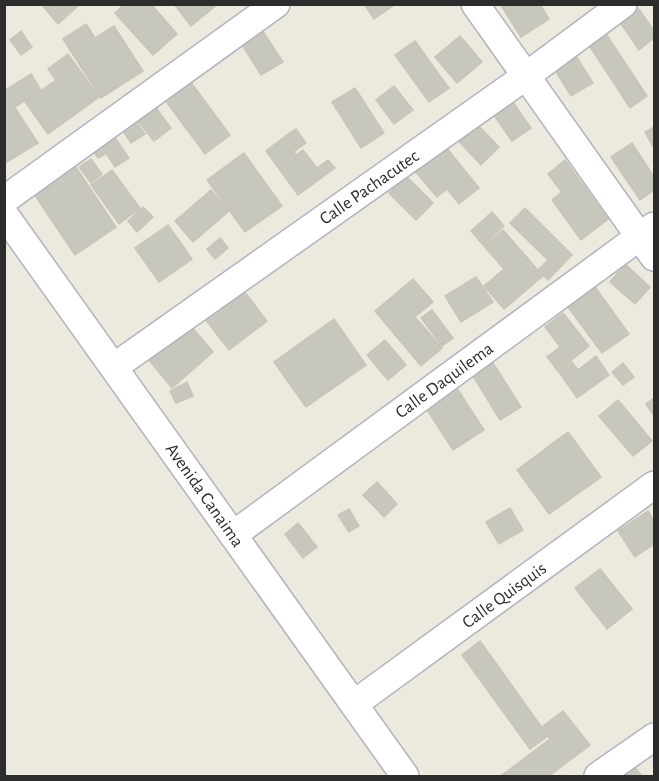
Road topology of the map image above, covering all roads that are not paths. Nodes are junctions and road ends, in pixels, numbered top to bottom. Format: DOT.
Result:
graph roads {
  1 [pos="276,4"];
  2 [pos="475,4"];
  3 [pos="623,4"];
  4 [pos="526,76"];
  5 [pos="4,200"];
  6 [pos="4,214"];
  7 [pos="650,240"];
  8 [pos="114,367"];
  9 [pos="654,485"];
  10 [pos="233,535"];
  11 [pos="354,704"];
  12 [pos="654,737"];
  13 [pos="405,777"];
  14 [pos="598,777"];
  1 -- 5 [label="street"];
  2 -- 4 [label="street"];
  3 -- 4 [label="street, Calle Pachacutec"];
  4 -- 7 [label="street"];
  4 -- 8 [label="street, Calle Pachacutec"];
  6 -- 8 [label="street, Avenida Canaima"];
  7 -- 10 [label="street, Calle Daquilema"];
  8 -- 10 [label="street, Avenida Canaima"];
  9 -- 11 [label="street, Calle Quisquis"];
  10 -- 11 [label="street, Avenida Canaima"];
  11 -- 13 [label="street, Avenida Canaima"];
  12 -- 14 [label="street"];
}
